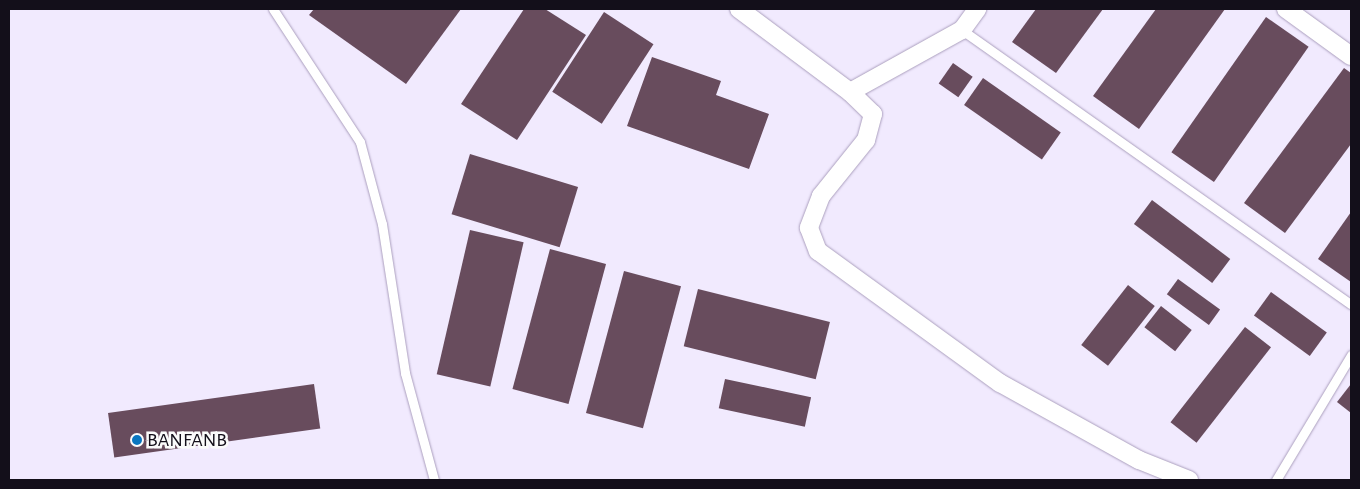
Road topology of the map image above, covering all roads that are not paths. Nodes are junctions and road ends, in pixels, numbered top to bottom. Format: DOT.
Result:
graph roads {
  1 [pos="273,9"];
  2 [pos="739,9"];
  3 [pos="977,9"];
  4 [pos="1286,9"];
  5 [pos="962,30"];
  6 [pos="1351,56"];
  7 [pos="850,92"];
  8 [pos="1351,304"];
  9 [pos="1351,355"];
  10 [pos="434,480"];
  11 [pos="1189,480"];
  12 [pos="1276,480"];
  1 -- 10 [label="lane"];
  2 -- 7 [label="street"];
  3 -- 5 [label="street"];
  4 -- 6 [label="street"];
  5 -- 7 [label="street"];
  5 -- 8 [label="lane"];
  7 -- 11 [label="street"];
  9 -- 12 [label="lane"];
}
